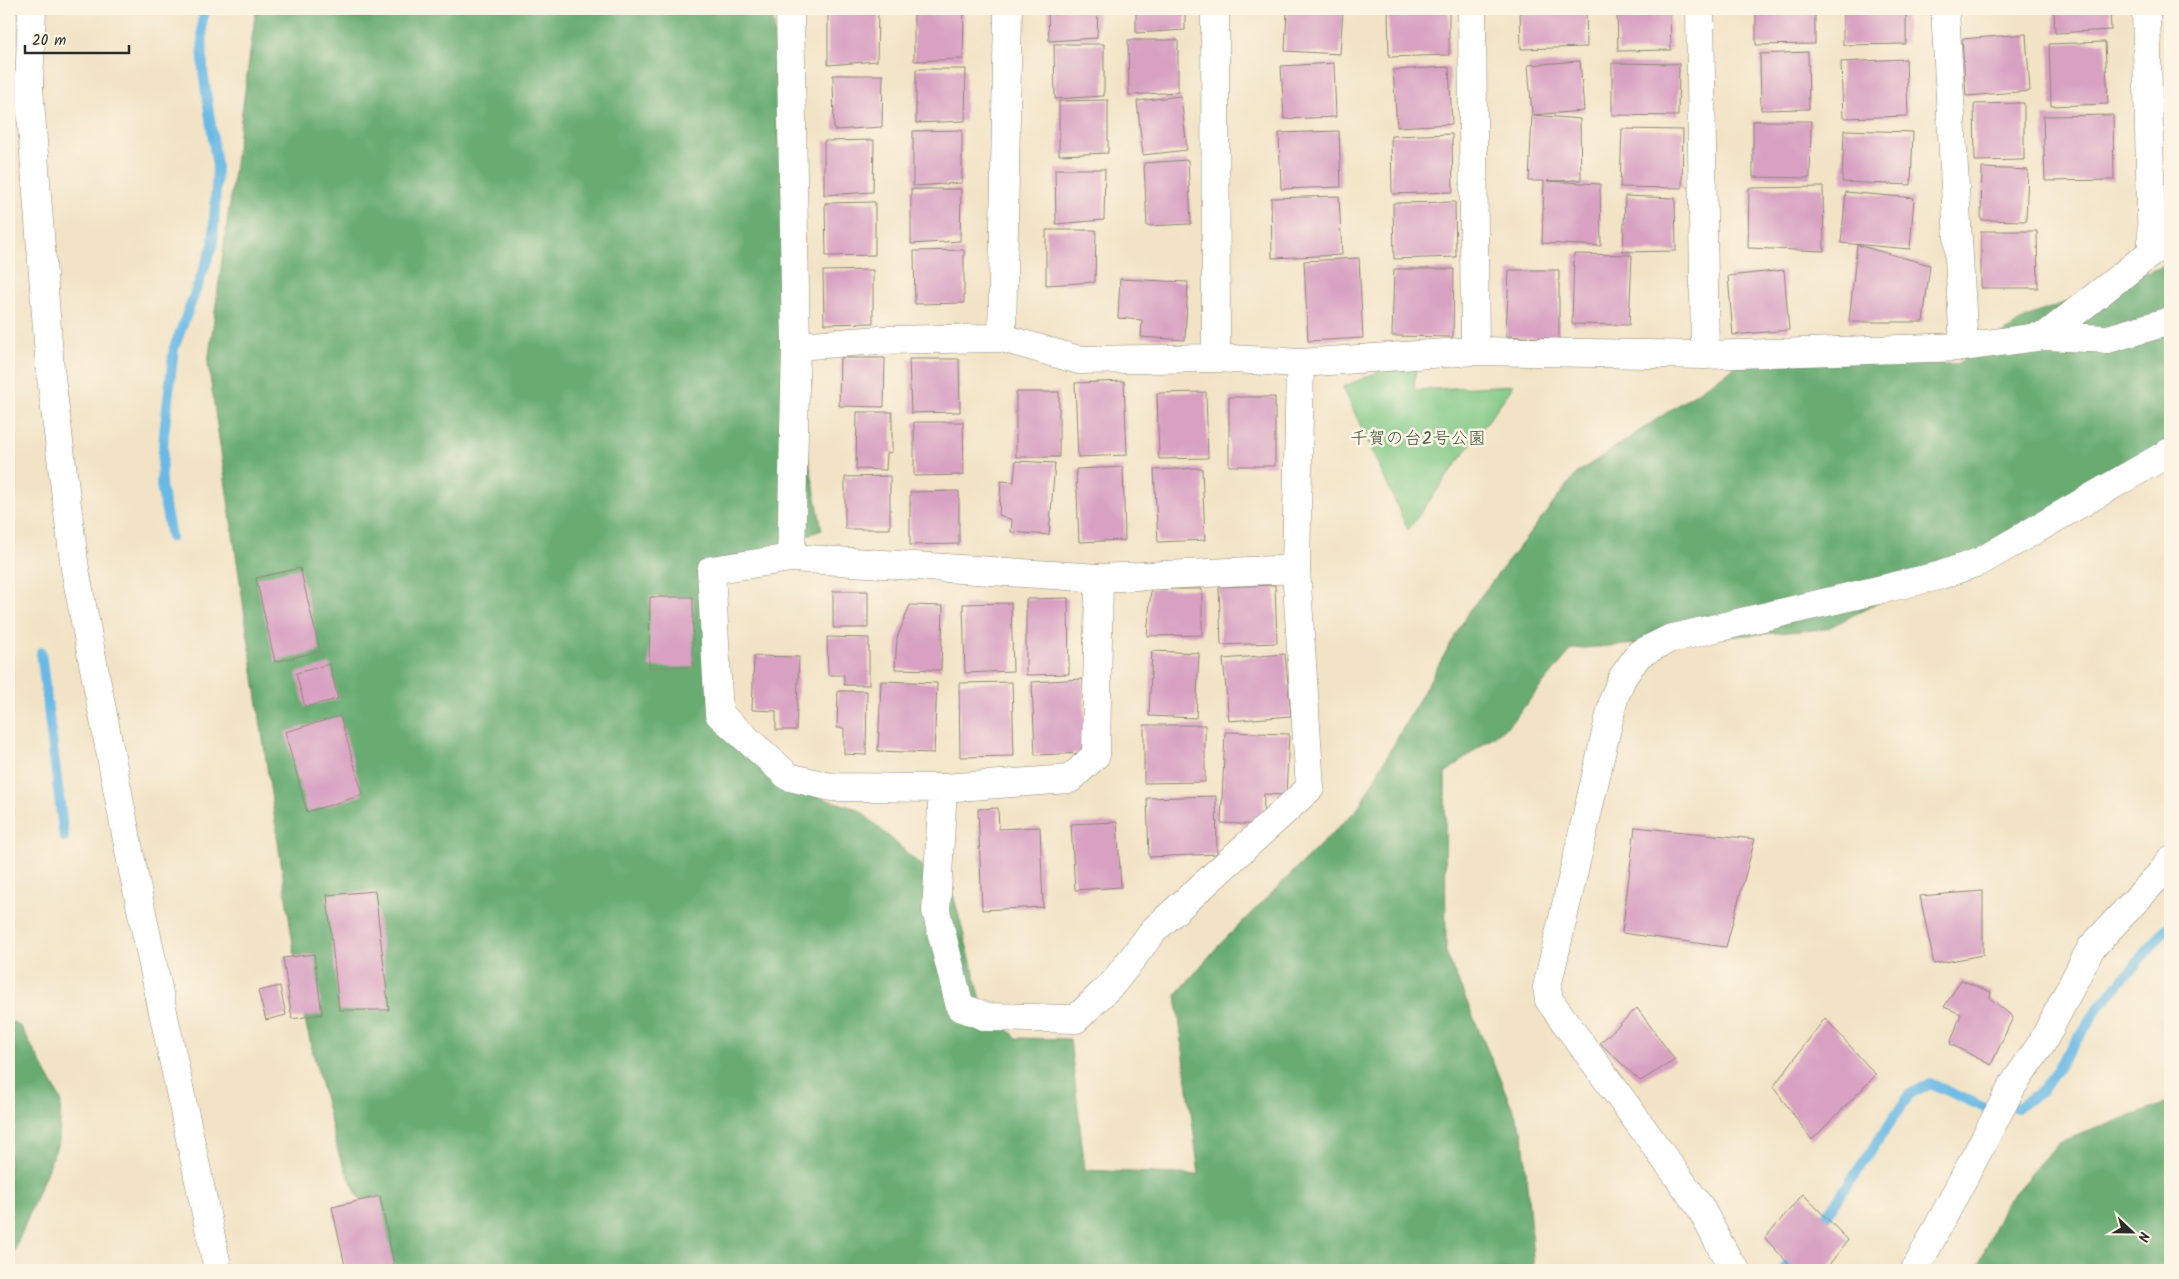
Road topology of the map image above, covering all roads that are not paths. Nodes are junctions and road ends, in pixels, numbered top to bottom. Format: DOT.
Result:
graph roads {
  1 [pos="32,9"];
  2 [pos="790,9"];
  3 [pos="1008,9"];
  4 [pos="1215,9"];
  5 [pos="1472,9"];
  6 [pos="1700,9"];
  7 [pos="1945,9"];
  8 [pos="2146,9"];
  9 [pos="19,86"];
  10 [pos="2161,247"];
  11 [pos="2170,321"];
  12 [pos="2045,336"];
  13 [pos="1002,338"];
  14 [pos="796,346"];
  15 [pos="1964,347"];
  16 [pos="1475,351"];
  17 [pos="1705,356"];
  18 [pos="1216,358"];
  19 [pos="1300,364"];
  20 [pos="2170,452"];
  21 [pos="791,558"];
  22 [pos="1296,569"];
  23 [pos="1099,578"];
  24 [pos="942,788"];
  25 [pos="2170,860"];
  26 [pos="218,1270"];
  27 [pos="1736,1270"];
  28 [pos="1915,1270"];
  1 -- 9 [label="street"];
  2 -- 14 [label="street"];
  3 -- 13 [label="street"];
  4 -- 18 [label="street"];
  5 -- 16 [label="street"];
  6 -- 17 [label="street"];
  7 -- 15 [label="street"];
  8 -- 10 [label="street"];
  9 -- 26 [label="street"];
  10 -- 12 [label="street"];
  11 -- 12 [label="street"];
  12 -- 15 [label="street"];
  13 -- 14 [label="street"];
  13 -- 18 [label="street"];
  14 -- 21 [label="street"];
  15 -- 17 [label="street"];
  16 -- 17 [label="street"];
  16 -- 19 [label="street"];
  18 -- 19 [label="street"];
  19 -- 22 [label="street"];
  20 -- 27 [label="street"];
  21 -- 23 [label="street"];
  21 -- 24 [label="street"];
  22 -- 23 [label="street"];
  22 -- 24 [label="street"];
  23 -- 24 [label="street"];
  25 -- 28 [label="street"];
}
